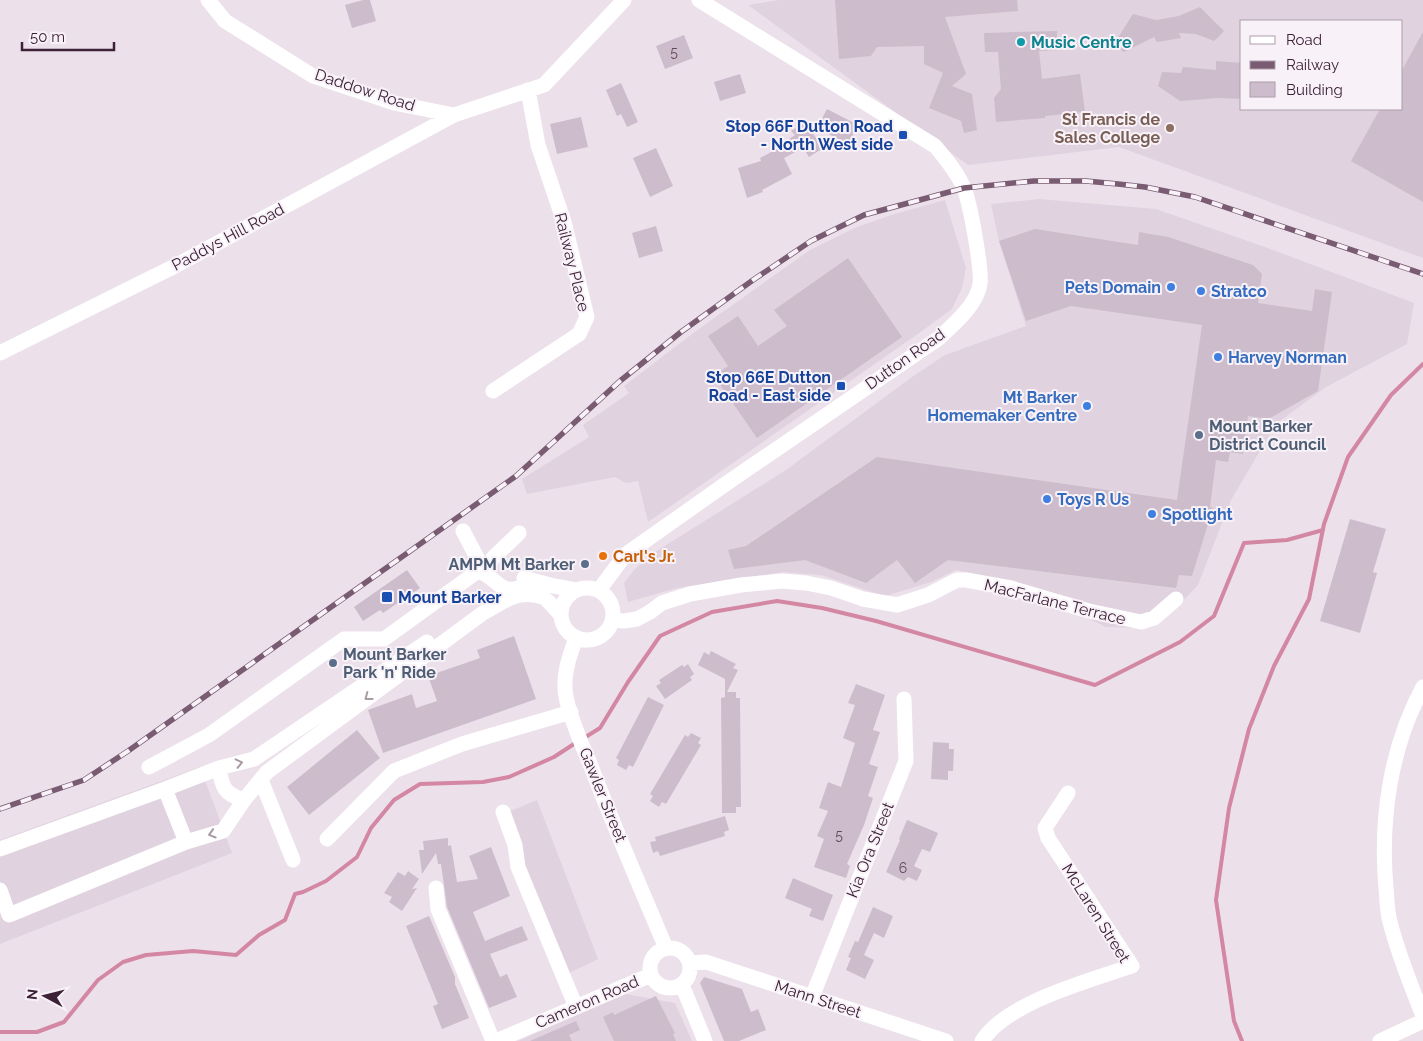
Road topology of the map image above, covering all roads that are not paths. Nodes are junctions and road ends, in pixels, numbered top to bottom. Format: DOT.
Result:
graph roads {
  1 [pos="208,0"];
  2 [pos="624,0"];
  3 [pos="699,0"];
  4 [pos="528,90"];
  5 [pos="454,115"];
  6 [pos="0,353"];
  7 [pos="503,385"];
  8 [pos="463,531"];
  9 [pos="519,533"];
  10 [pos="485,573"];
  11 [pos="505,589"];
  12 [pos="576,590"];
  13 [pos="598,590"];
  14 [pos="542,598"];
  15 [pos="1176,598"];
  16 [pos="560,614"];
  17 [pos="612,620"];
  18 [pos="576,638"];
  19 [pos="1423,688"];
  20 [pos="904,699"];
  21 [pos="571,712"];
  22 [pos="149,767"];
  23 [pos="219,768"];
  24 [pos="261,780"];
  25 [pos="165,789"];
  26 [pos="1068,793"];
  27 [pos="244,800"];
  28 [pos="503,812"];
  29 [pos="327,839"];
  30 [pos="186,842"];
  31 [pos="0,849"];
  32 [pos="293,860"];
  33 [pos="436,888"];
  34 [pos="0,890"];
  35 [pos="666,948"];
  36 [pos="690,963"];
  37 [pos="651,974"];
  38 [pos="682,985"];
  39 [pos="812,997"];
  40 [pos="576,1007"];
  41 [pos="1423,1016"];
  42 [pos="1423,1021"];
  43 [pos="495,1041"];
  44 [pos="705,1041"];
  45 [pos="944,1041"];
  46 [pos="982,1041"];
  47 [pos="1380,1041"];
  1 -- 5 [label="street, Daddow Road"];
  2 -- 4 [label="street, Daddow Road"];
  3 -- 13 [label="street, Dutton Road"];
  4 -- 5 [label="street, Daddow Road"];
  4 -- 7 [label="street, Railway Place"];
  5 -- 6 [label="street, Paddys Hill Road"];
  8 -- 10 [label="street"];
  9 -- 10 [label="street"];
  10 -- 11 [label="street"];
  10 -- 22 [label="street"];
  11 -- 12 [label="street"];
  11 -- 14 [label="street"];
  23 -- 11 [label="street, one-way"];
  12 -- 13 [label="street"];
  12 -- 16 [label="street"];
  13 -- 17 [label="street"];
  14 -- 16 [label="street"];
  14 -- 24 [label="street, one-way"];
  15 -- 17 [label="street, MacFarlane Terrace"];
  16 -- 18 [label="street"];
  17 -- 18 [label="street"];
  18 -- 21 [label="street, Gawler Street"];
  19 -- 41 [label="street"];
  20 -- 39 [label="street, Kia Ora Street"];
  21 -- 29 [label="street"];
  21 -- 35 [label="street, Gawler Street"];
  23 -- 25 [label="street"];
  23 -- 27 [label="street"];
  24 -- 27 [label="street"];
  24 -- 32 [label="street"];
  25 -- 30 [label="street"];
  25 -- 31 [label="street"];
  26 -- 46 [label="street, McLaren Street"];
  27 -- 30 [label="street, one-way"];
  28 -- 40 [label="street"];
  30 -- 34 [label="street"];
  33 -- 43 [label="street"];
  35 -- 36 [label="street"];
  35 -- 37 [label="street"];
  36 -- 38 [label="street"];
  36 -- 39 [label="street, Mann Street"];
  37 -- 38 [label="street"];
  37 -- 40 [label="street, Cameron Road"];
  38 -- 44 [label="street"];
  39 -- 45 [label="street, Mann Street"];
  40 -- 43 [label="street, Cameron Road"];
  42 -- 47 [label="street"];
}
